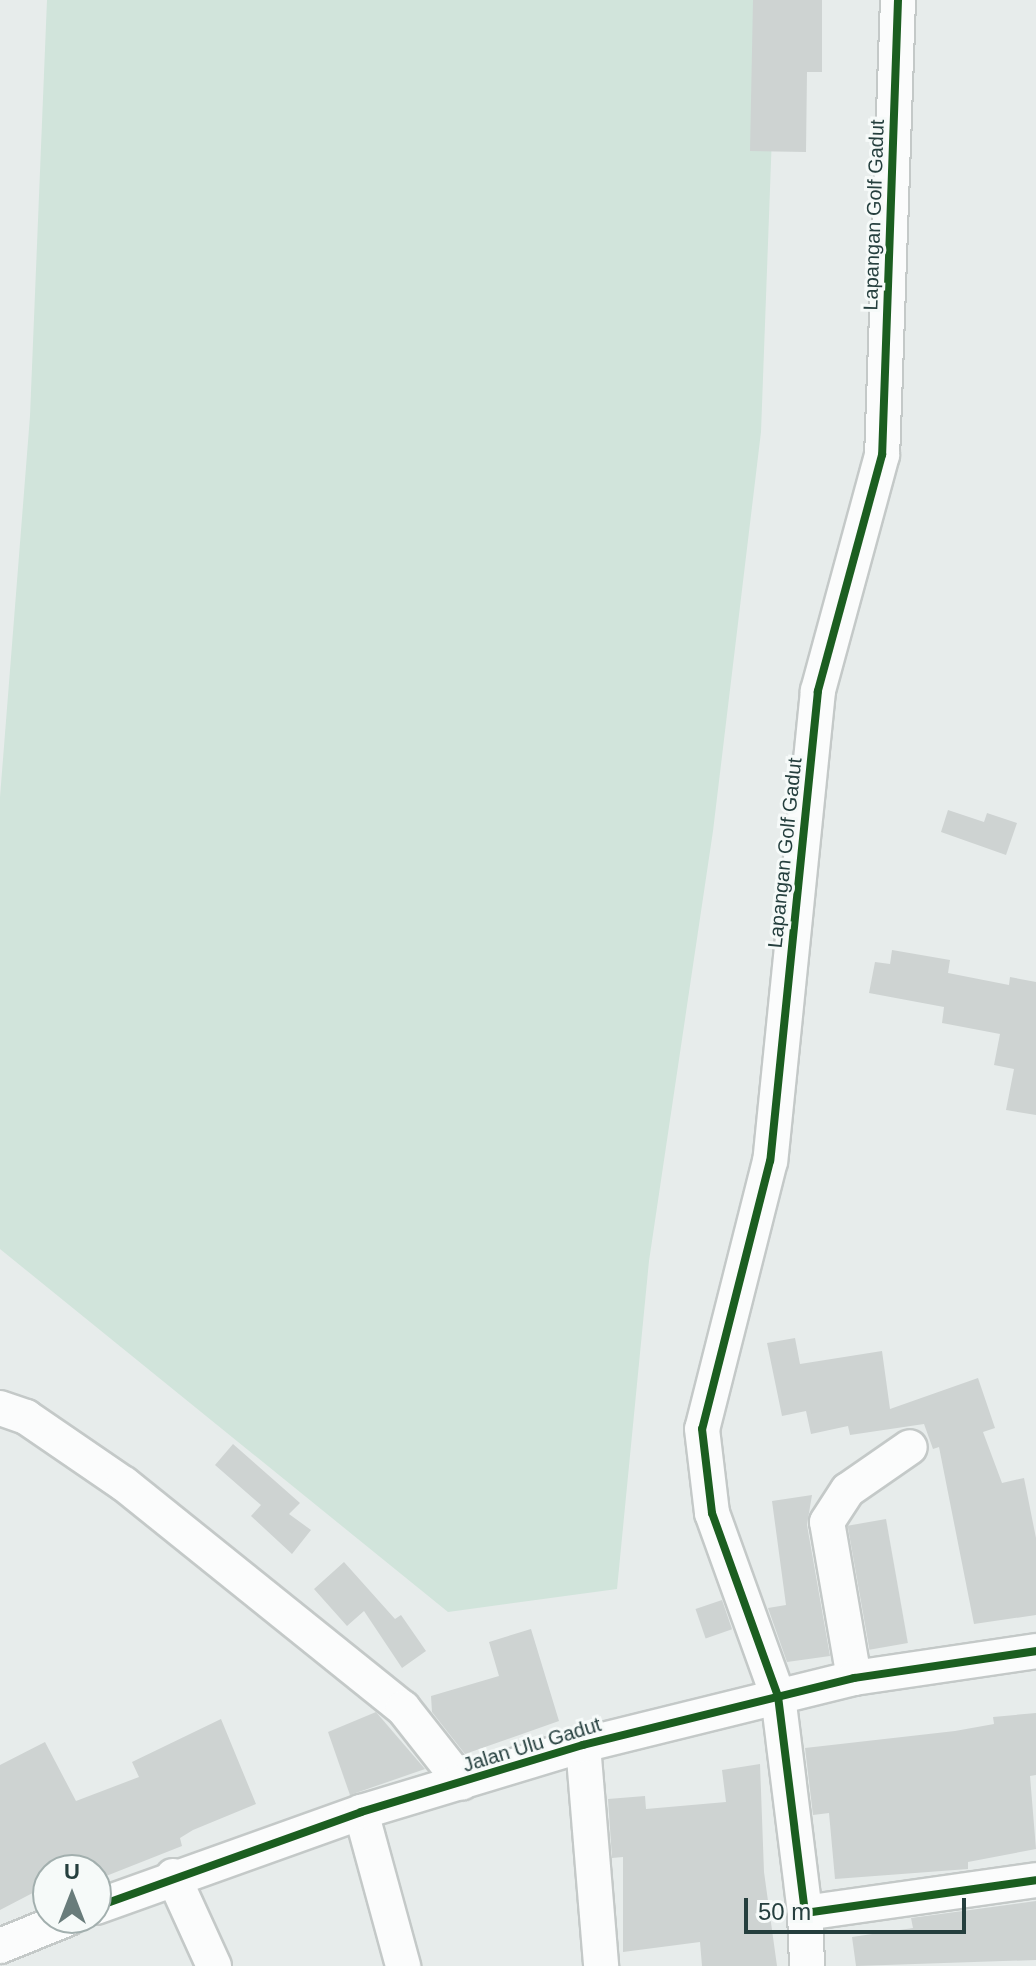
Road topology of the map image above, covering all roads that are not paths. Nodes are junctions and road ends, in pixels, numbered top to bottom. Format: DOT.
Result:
graph roads {
  1 [pos="898,0"];
  2 [pos="0,1408"];
  3 [pos="910,1447"];
  4 [pos="1036,1651"];
  5 [pos="854,1678"];
  6 [pos="778,1696"];
  7 [pos="583,1745"];
  8 [pos="462,1783"];
  9 [pos="361,1812"];
  10 [pos="173,1876"];
  11 [pos="1036,1880"];
  12 [pos="112,1901"];
  13 [pos="805,1913"];
  14 [pos="32,1933"];
  15 [pos="0,1946"];
  16 [pos="214,1966"];
  17 [pos="403,1966"];
  18 [pos="601,1966"];
  19 [pos="807,1966"];
  1 -- 6 [label="street, Lapangan Golf Gadut"];
  2 -- 8 [label="street"];
  3 -- 5 [label="street"];
  4 -- 5 [label="street, Jalan Ulu Gadut"];
  5 -- 6 [label="street, Jalan Ulu Gadut"];
  6 -- 7 [label="street, Jalan Ulu Gadut"];
  6 -- 13 [label="street, Lapangan Golf Gadut"];
  7 -- 8 [label="street, Jalan Ulu Gadut"];
  7 -- 18 [label="street"];
  8 -- 9 [label="street, Jalan Ulu Gadut"];
  9 -- 10 [label="street, Jalan Ulu Gadut"];
  9 -- 17 [label="street"];
  10 -- 12 [label="street, Jalan Ulu Gadut"];
  10 -- 16 [label="street"];
  11 -- 13 [label="street"];
  13 -- 19 [label="street, Lapangan Golf Gadut"];
  14 -- 15 [label="street"];
}
